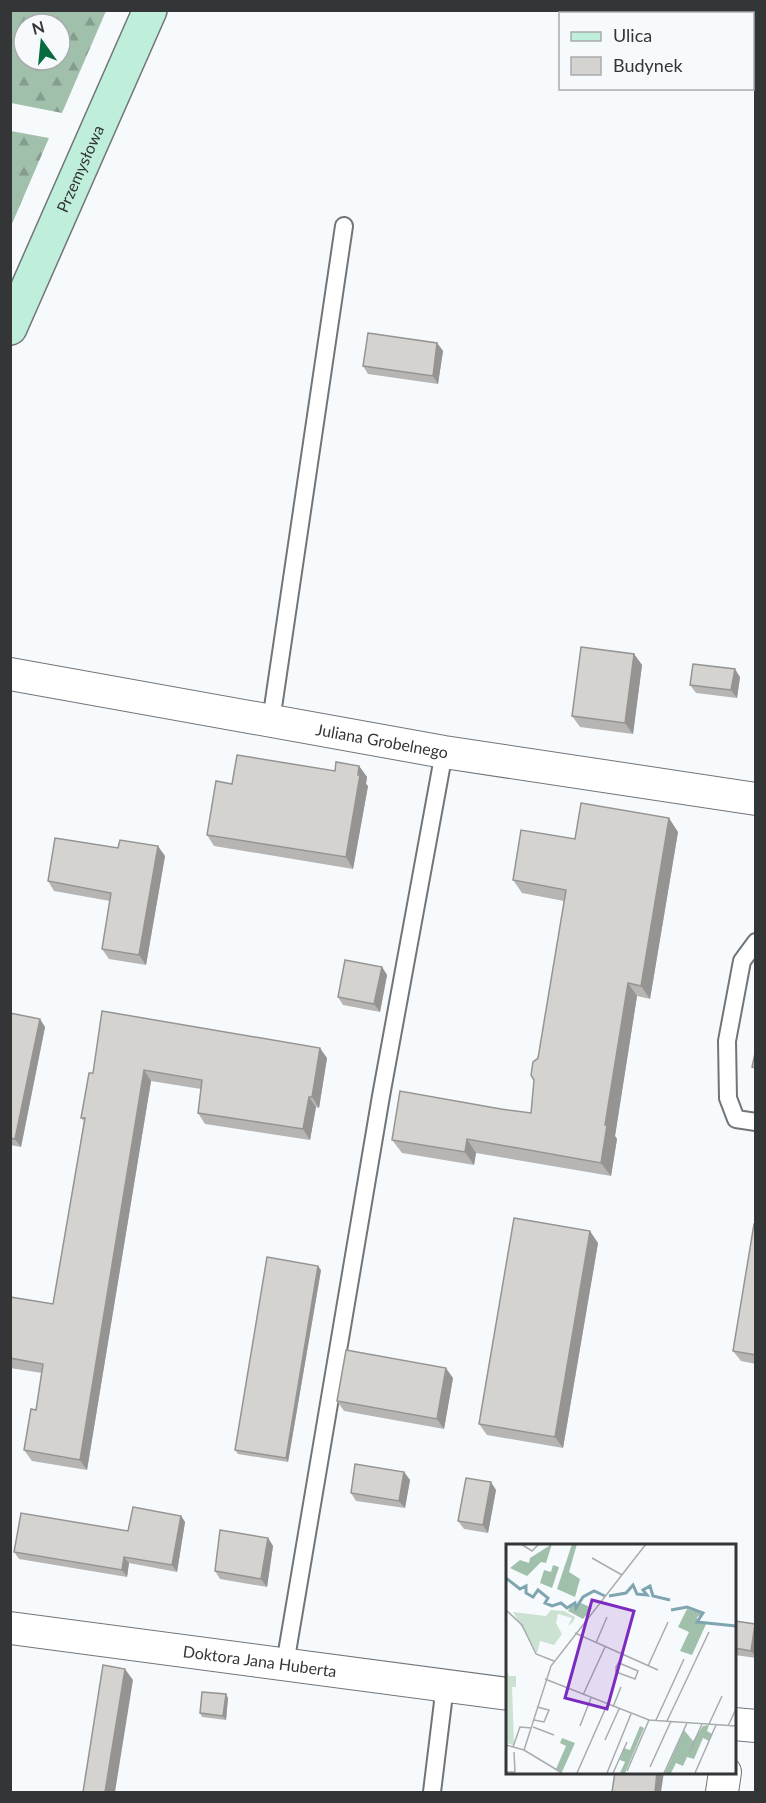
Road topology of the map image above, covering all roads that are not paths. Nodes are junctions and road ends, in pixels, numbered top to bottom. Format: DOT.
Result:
graph roads {
  1 [pos="150,10"];
  2 [pos="344,226"];
  3 [pos="10,328"];
  4 [pos="10,674"];
  5 [pos="271,721"];
  6 [pos="444,752"];
  7 [pos="756,799"];
  8 [pos="754,948"];
  9 [pos="756,1122"];
  10 [pos="10,1628"];
  11 [pos="285,1664"];
  12 [pos="440,1685"];
  13 [pos="506,1694"];
  14 [pos="736,1724"];
  15 [pos="756,1726"];
  16 [pos="725,1773"];
  17 [pos="432,1792"];
  18 [pos="722,1792"];
  1 -- 3 [label="street, Przemysłowa"];
  2 -- 5 [label="lane"];
  4 -- 5 [label="street, Juliana Grobelnego"];
  5 -- 6 [label="street, Juliana Grobelnego"];
  6 -- 7 [label="street, Juliana Grobelnego"];
  6 -- 11 [label="lane"];
  8 -- 9 [label="lane"];
  10 -- 11 [label="street, Doktora Jana Huberta"];
  11 -- 12 [label="street, Doktora Jana Huberta"];
  12 -- 13 [label="street, Doktora Jana Huberta"];
  12 -- 17 [label="lane"];
  14 -- 15 [label="street"];
  16 -- 18 [label="street"];
}
